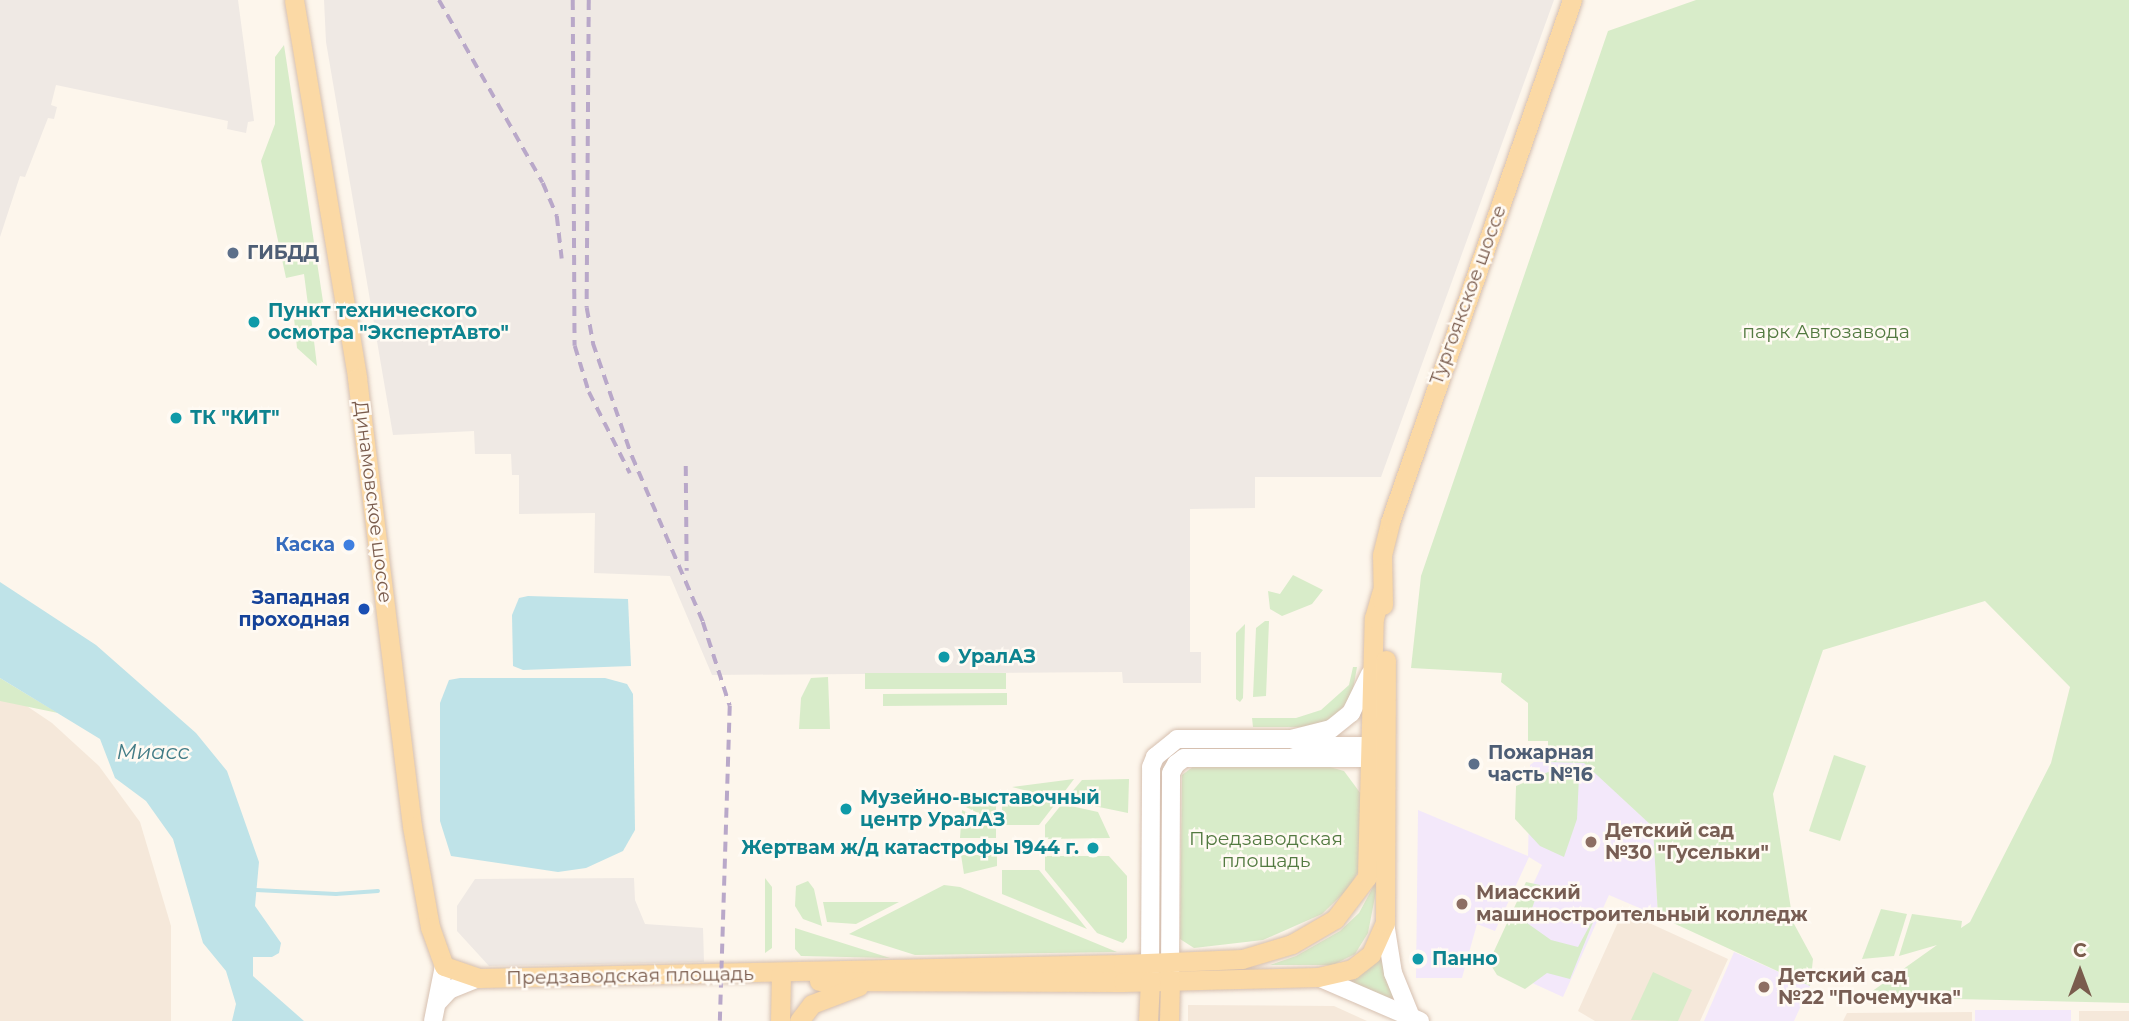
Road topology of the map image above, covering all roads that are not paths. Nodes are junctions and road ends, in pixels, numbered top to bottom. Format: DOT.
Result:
graph roads {
  1 [pos="294,0"];
  2 [pos="1572,0"];
  3 [pos="1381,593"];
  4 [pos="1373,664"];
  5 [pos="1292,740"];
  6 [pos="1379,752"];
  7 [pos="1385,923"];
  8 [pos="444,966"];
  9 [pos="1170,971"];
  10 [pos="1150,972"];
  11 [pos="780,973"];
  12 [pos="1318,977"];
  13 [pos="480,978"];
  14 [pos="874,981"];
  15 [pos="435,1012"];
  16 [pos="1415,1019"];
  17 [pos="780,1021"];
  18 [pos="799,1021"];
  19 [pos="1148,1021"];
  20 [pos="1169,1021"];
  1 -- 8 [label="main road, Динамовское шоссе"];
  2 -- 3 [label="main road, Тургоякское шоссе"];
  3 -- 4 [label="main road, Тургоякское шоссе"];
  3 -- 6 [label="main road, Тургоякское шоссе"];
  4 -- 5 [label="main road"];
  4 -- 6 [label="main road, Тургоякское шоссе"];
  5 -- 6 [label="main road"];
  5 -- 10 [label="main road"];
  6 -- 7 [label="main road, Предзаводская площадь"];
  6 -- 9 [label="main road, Предзаводская площадь"];
  6 -- 9 [label="main road"];
  7 -- 12 [label="main road, Предзаводская площадь"];
  7 -- 16 [label="main road"];
  8 -- 13 [label="main road"];
  8 -- 15 [label="main road"];
  9 -- 10 [label="main road, Предзаводская площадь"];
  9 -- 12 [label="main road, Предзаводская площадь"];
  9 -- 20 [label="main road"];
  10 -- 11 [label="main road, Предзаводская площадь"];
  10 -- 14 [label="main road, Предзаводская площадь"];
  10 -- 19 [label="main road"];
  11 -- 13 [label="main road, Предзаводская площадь"];
  11 -- 14 [label="main road, Предзаводская площадь"];
  11 -- 17 [label="main road"];
  12 -- 16 [label="main road"];
  13 -- 15 [label="main road"];
  14 -- 18 [label="main road"];
}
